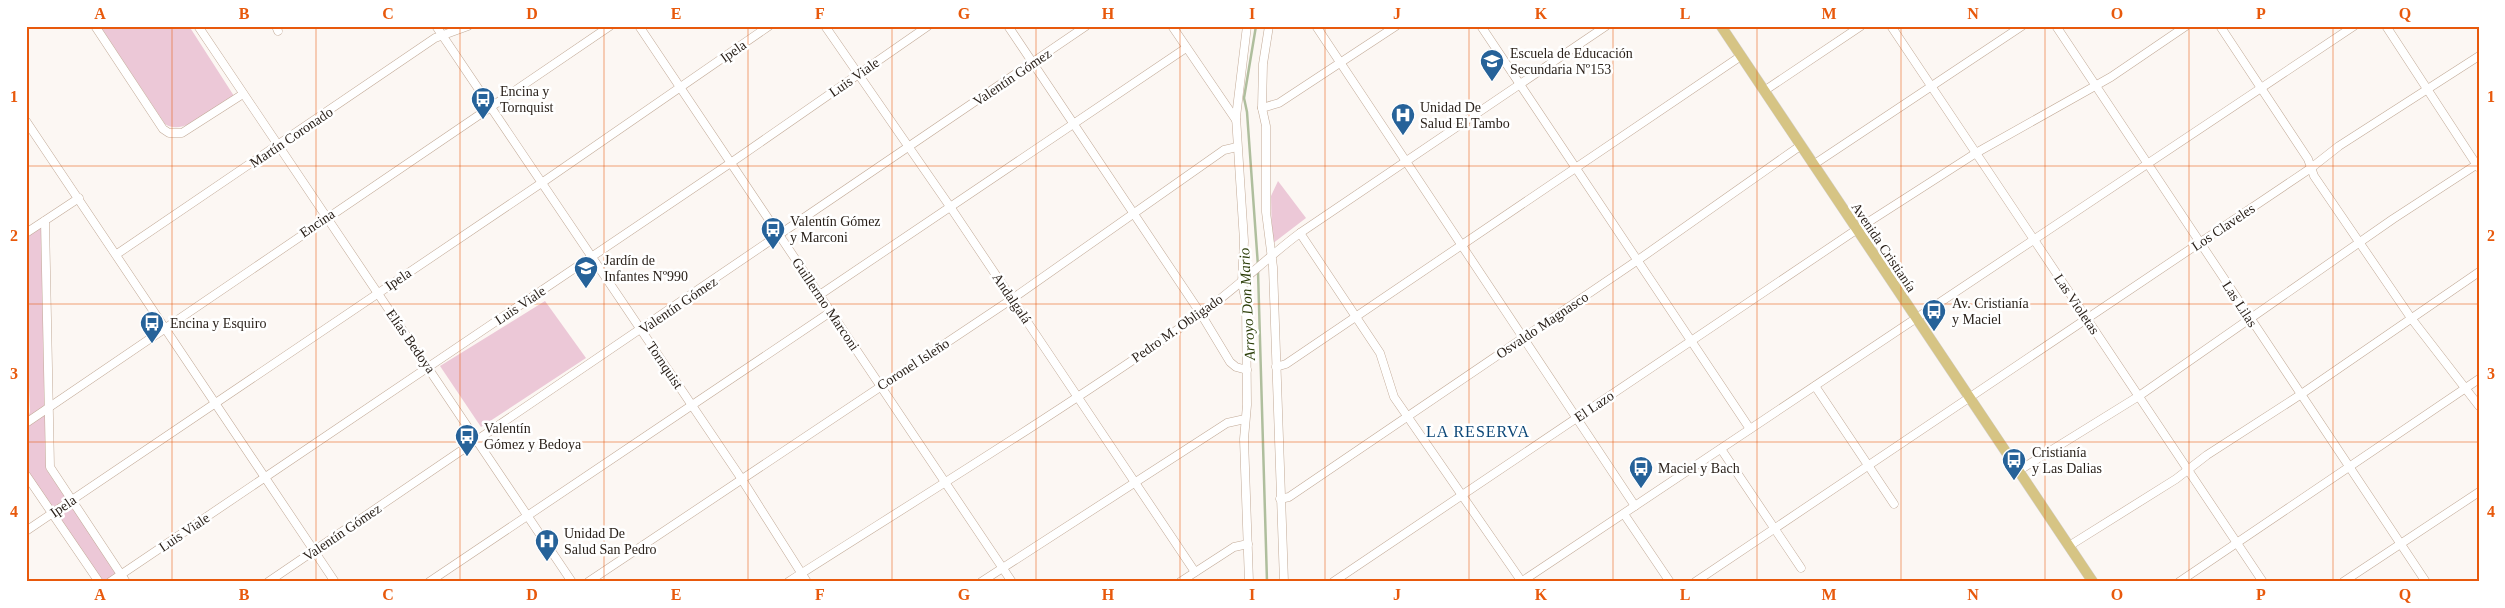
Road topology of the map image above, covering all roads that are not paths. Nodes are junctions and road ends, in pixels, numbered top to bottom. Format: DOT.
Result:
graph roads {
  1 [pos="94,26"];
  2 [pos="198,26"];
  3 [pos="436,26"];
  4 [pos="468,26"];
  5 [pos="610,26"];
  6 [pos="639,26"];
  7 [pos="769,26"];
  8 [pos="825,26"];
  9 [pos="928,26"];
  10 [pos="1008,26"];
  11 [pos="1086,26"];
  12 [pos="1172,26"];
  13 [pos="1247,26"];
  14 [pos="1269,26"];
  15 [pos="1316,26"];
  16 [pos="1396,26"];
  17 [pos="1481,26"];
  18 [pos="1606,26"];
  19 [pos="1721,26"];
  20 [pos="1862,26"];
  21 [pos="1891,26"];
  22 [pos="2022,26"];
  23 [pos="2056,26"];
  24 [pos="2186,26"];
  25 [pos="2220,26"];
  26 [pos="2354,26"];
  27 [pos="2386,26"];
  28 [pos="442,35"];
  29 [pos="1186,48"];
  30 [pos="1741,56"];
  31 [pos="2479,56"];
  32 [pos="1033,63"];
  33 [pos="1341,63"];
  34 [pos="858,74"];
  35 [pos="1519,84"];
  36 [pos="2094,86"];
  37 [pos="2259,87"];
  38 [pos="681,88"];
  39 [pos="1932,88"];
  40 [pos="1764,90"];
  41 [pos="2427,90"];
  42 [pos="243,94"];
  43 [pos="1276,104"];
  44 [pos="490,107"];
  45 [pos="1262,108"];
  46 [pos="1236,120"];
  47 [pos="26,122"];
  48 [pos="1074,125"];
  49 [pos="1266,126"];
  50 [pos="279,146"];
  51 [pos="1800,146"];
  52 [pos="910,147"];
  53 [pos="1237,147"];
  54 [pos="1976,153"];
  55 [pos="1405,160"];
  56 [pos="732,162"];
  57 [pos="2148,163"];
  58 [pos="1813,164"];
  59 [pos="2478,165"];
  60 [pos="2311,168"];
  61 [pos="1576,169"];
  62 [pos="543,182"];
  63 [pos="79,198"];
  64 [pos="951,208"];
  65 [pos="1134,214"];
  66 [pos="326,217"];
  67 [pos="45,220"];
  68 [pos="1856,230"];
  69 [pos="26,233"];
  70 [pos="1300,233"];
  71 [pos="780,236"];
  72 [pos="2034,238"];
  73 [pos="2200,242"];
  74 [pos="2360,242"];
  75 [pos="1462,245"];
  76 [pos="117,254"];
  77 [pos="592,257"];
  78 [pos="1269,258"];
  79 [pos="1638,260"];
  80 [pos="2479,272"];
  81 [pos="1245,280"];
  82 [pos="377,292"];
  83 [pos="821,294"];
  84 [pos="1012,299"];
  85 [pos="832,311"];
  86 [pos="1201,314"];
  87 [pos="1356,318"];
  88 [pos="1916,318"];
  89 [pos="2411,318"];
  90 [pos="2087,319"];
  91 [pos="2251,320"];
  92 [pos="164,328"];
  93 [pos="641,330"];
  94 [pos="1523,338"];
  95 [pos="1691,341"];
  96 [pos="429,367"];
  97 [pos="1276,367"];
  98 [pos="1247,370"];
  99 [pos="2479,379"];
  100 [pos="881,385"];
  101 [pos="1815,386"];
  102 [pos="2465,388"];
  103 [pos="2300,395"];
  104 [pos="2139,396"];
  105 [pos="1077,397"];
  106 [pos="1969,399"];
  107 [pos="216,404"];
  108 [pos="691,404"];
  109 [pos="48,406"];
  110 [pos="2479,406"];
  111 [pos="26,414"];
  112 [pos="1408,417"];
  113 [pos="1577,417"];
  114 [pos="1245,418"];
  115 [pos="26,423"];
  116 [pos="1750,429"];
  117 [pos="477,440"];
  118 [pos="1721,449"];
  119 [pos="1868,467"];
  120 [pos="2349,467"];
  121 [pos="2018,471"];
  122 [pos="2187,471"];
  123 [pos="26,475"];
  124 [pos="266,477"];
  125 [pos="741,478"];
  126 [pos="945,482"];
  127 [pos="1135,482"];
  128 [pos="2479,492"];
  129 [pos="1462,495"];
  130 [pos="1280,499"];
  131 [pos="72,500"];
  132 [pos="1894,504"];
  133 [pos="1635,506"];
  134 [pos="52,513"];
  135 [pos="1624,514"];
  136 [pos="528,515"];
  137 [pos="1774,529"];
  138 [pos="26,531"];
  139 [pos="2237,543"];
  140 [pos="1248,544"];
  141 [pos="2400,545"];
  142 [pos="2069,546"];
  143 [pos="314,551"];
  144 [pos="1003,568"];
  145 [pos="1801,568"];
  146 [pos="1195,572"];
  147 [pos="802,573"];
  148 [pos="122,574"];
  149 [pos="99,582"];
  150 [pos="110,582"];
  151 [pos="126,582"];
  152 [pos="268,582"];
  153 [pos="335,582"];
  154 [pos="429,582"];
  155 [pos="572,582"];
  156 [pos="588,582"];
  157 [pos="788,582"];
  158 [pos="807,582"];
  159 [pos="981,582"];
  160 [pos="1012,582"];
  161 [pos="1180,582"];
  162 [pos="1249,582"];
  163 [pos="1284,582"];
  164 [pos="1333,582"];
  165 [pos="1521,582"];
  166 [pos="1670,582"];
  167 [pos="1695,582"];
  168 [pos="2093,582"];
  169 [pos="2179,582"];
  170 [pos="2263,582"];
  171 [pos="2344,582"];
  172 [pos="2426,582"];
  1 -- 42 [label="street"];
  2 -- 42 [label="street, Elías Bedoya"];
  3 -- 28 [label="street, Tornquist"];
  4 -- 28 [label="street, Martín Coronado"];
  5 -- 44 [label="street, Encina"];
  6 -- 38 [label="street, Guillermo Marconi"];
  7 -- 38 [label="street, Ipela"];
  8 -- 34 [label="street, Andalgalá"];
  9 -- 34 [label="street, Luis Viale"];
  10 -- 32 [label="street"];
  11 -- 32 [label="street, Valentín Gómez"];
  12 -- 29 [label="street"];
  13 -- 46 [label="street"];
  14 -- 45 [label="street"];
  15 -- 33 [label="street"];
  16 -- 33 [label="street"];
  17 -- 35 [label="street"];
  18 -- 35 [label="street, Pedro M. Obligado"];
  19 -- 30 [label="main road, Avenida Cristianía"];
  20 -- 40 [label="street"];
  21 -- 39 [label="street, Las Violetas"];
  22 -- 39 [label="street"];
  23 -- 36 [label="street, Las Lilas"];
  24 -- 36 [label="street, El Lazo"];
  25 -- 37 [label="street"];
  26 -- 37 [label="street"];
  27 -- 41 [label="street"];
  28 -- 44 [label="street, Tornquist"];
  28 -- 50 [label="street, Martín Coronado"];
  29 -- 46 [label="street"];
  29 -- 48 [label="street"];
  30 -- 40 [label="main road, Avenida Cristianía"];
  30 -- 61 [label="street"];
  31 -- 41 [label="street, Los Claveles"];
  32 -- 48 [label="street"];
  32 -- 52 [label="street, Valentín Gómez"];
  33 -- 43 [label="street"];
  33 -- 55 [label="street"];
  34 -- 52 [label="street, Andalgalá"];
  34 -- 56 [label="street, Luis Viale"];
  35 -- 55 [label="street, Pedro M. Obligado"];
  35 -- 61 [label="street"];
  36 -- 54 [label="street, El Lazo"];
  36 -- 57 [label="street, Las Lilas"];
  37 -- 57 [label="street"];
  37 -- 60 [label="street"];
  38 -- 56 [label="street, Guillermo Marconi"];
  38 -- 62 [label="street, Ipela"];
  39 -- 54 [label="street, Las Violetas"];
  39 -- 58 [label="street"];
  40 -- 51 [label="main road, Avenida Cristianía"];
  41 -- 59 [label="street"];
  41 -- 60 [label="street, Los Claveles"];
  42 -- 50 [label="street, Elías Bedoya"];
  43 -- 45 [label="street"];
  43 -- 49 [label="street"];
  44 -- 62 [label="street, Tornquist"];
  44 -- 66 [label="street, Encina"];
  45 -- 49 [label="street"];
  46 -- 53 [label="street"];
  47 -- 63 [label="street"];
  48 -- 64 [label="street"];
  48 -- 65 [label="street"];
  49 -- 78 [label="street"];
  50 -- 66 [label="street, Elías Bedoya"];
  50 -- 76 [label="street, Martín Coronado"];
  51 -- 58 [label="main road, Avenida Cristianía"];
  51 -- 79 [label="street, Osvaldo Magnasco"];
  52 -- 64 [label="street, Andalgalá"];
  52 -- 71 [label="street, Valentín Gómez"];
  53 -- 65 [label="street, Coronel Isleño"];
  53 -- 81 [label="street"];
  54 -- 68 [label="street, El Lazo"];
  54 -- 72 [label="street, Las Violetas"];
  55 -- 70 [label="street, Pedro M. Obligado"];
  55 -- 75 [label="street"];
  56 -- 71 [label="street, Guillermo Marconi"];
  56 -- 77 [label="street, Luis Viale"];
  57 -- 72 [label="street"];
  57 -- 73 [label="street, Las Lilas"];
  58 -- 68 [label="main road, Avenida Cristianía"];
  59 -- 74 [label="street"];
  60 -- 73 [label="street, Los Claveles"];
  60 -- 74 [label="street"];
  61 -- 75 [label="street"];
  61 -- 79 [label="street"];
  62 -- 77 [label="street, Tornquist"];
  62 -- 82 [label="street, Ipela"];
  63 -- 67 [label="street"];
  63 -- 76 [label="street"];
  64 -- 83 [label="street"];
  64 -- 84 [label="street, Andalgalá"];
  65 -- 84 [label="street, Coronel Isleño"];
  65 -- 86 [label="street"];
  66 -- 82 [label="street, Elías Bedoya"];
  66 -- 92 [label="street, Encina"];
  67 -- 69 [label="street"];
  67 -- 109 [label="street"];
  68 -- 88 [label="main road, Avenida Cristianía"];
  68 -- 95 [label="street, El Lazo"];
  70 -- 78 [label="street, Pedro M. Obligado"];
  70 -- 87 [label="street"];
  71 -- 83 [label="street, Guillermo Marconi"];
  71 -- 93 [label="street, Valentín Gómez"];
  72 -- 88 [label="street"];
  72 -- 90 [label="street, Las Violetas"];
  73 -- 90 [label="street, Los Claveles"];
  73 -- 91 [label="street, Las Lilas"];
  74 -- 89 [label="street"];
  74 -- 91 [label="street"];
  75 -- 87 [label="street"];
  75 -- 94 [label="street"];
  76 -- 92 [label="street"];
  77 -- 93 [label="street, Tornquist"];
  77 -- 96 [label="street, Luis Viale"];
  78 -- 81 [label="street, Pedro M. Obligado"];
  78 -- 97 [label="street"];
  79 -- 94 [label="street, Osvaldo Magnasco"];
  79 -- 95 [label="street"];
  80 -- 89 [label="street"];
  81 -- 86 [label="street, Pedro M. Obligado"];
  81 -- 98 [label="street"];
  82 -- 96 [label="street, Elías Bedoya"];
  82 -- 107 [label="street, Ipela"];
  83 -- 85 [label="street, Guillermo Marconi"];
  84 -- 100 [label="street, Coronel Isleño"];
  84 -- 105 [label="street, Andalgalá"];
  85 -- 100 [label="street, Guillermo Marconi"];
  85 -- 108 [label="street"];
  86 -- 98 [label="street"];
  86 -- 105 [label="street, Pedro M. Obligado"];
  87 -- 97 [label="street"];
  87 -- 112 [label="street"];
  88 -- 101 [label="street"];
  88 -- 106 [label="main road, Avenida Cristianía"];
  89 -- 102 [label="street"];
  89 -- 103 [label="street"];
  90 -- 104 [label="street, Las Violetas"];
  90 -- 106 [label="street, Los Claveles"];
  91 -- 103 [label="street, Las Lilas"];
  91 -- 104 [label="street"];
  92 -- 107 [label="street"];
  92 -- 109 [label="street, Encina"];
  93 -- 108 [label="street, Tornquist"];
  93 -- 117 [label="street, Valentín Gómez"];
  94 -- 112 [label="street, Osvaldo Magnasco"];
  94 -- 113 [label="street"];
  95 -- 113 [label="street, El Lazo"];
  95 -- 116 [label="street"];
  96 -- 117 [label="street, Elías Bedoya"];
  96 -- 124 [label="street, Luis Viale"];
  97 -- 130 [label="street"];
  98 -- 114 [label="street"];
  99 -- 102 [label="street"];
  100 -- 125 [label="street, Coronel Isleño"];
  100 -- 126 [label="street, Guillermo Marconi"];
  101 -- 116 [label="street"];
  101 -- 119 [label="street"];
  102 -- 110 [label="street"];
  102 -- 120 [label="street"];
  103 -- 120 [label="street, Las Lilas"];
  103 -- 122 [label="street"];
  104 -- 121 [label="street"];
  104 -- 122 [label="street, Las Violetas"];
  105 -- 126 [label="street, Pedro M. Obligado"];
  105 -- 127 [label="street, Andalgalá"];
  106 -- 119 [label="street, Los Claveles"];
  106 -- 121 [label="main road, Avenida Cristianía"];
  107 -- 124 [label="street"];
  107 -- 131 [label="street, Ipela"];
  108 -- 125 [label="street, Tornquist"];
  108 -- 136 [label="street"];
  109 -- 115 [label="street, Encina"];
  109 -- 131 [label="street"];
  111 -- 115 [label="street"];
  112 -- 129 [label="street"];
  112 -- 130 [label="street, Osvaldo Magnasco"];
  113 -- 129 [label="street, El Lazo"];
  113 -- 133 [label="street"];
  114 -- 127 [label="street"];
  114 -- 140 [label="street"];
  116 -- 118 [label="street"];
  117 -- 136 [label="street, Elías Bedoya"];
  117 -- 143 [label="street, Valentín Gómez"];
  118 -- 133 [label="street"];
  118 -- 137 [label="street"];
  119 -- 132 [label="street"];
  119 -- 137 [label="street, Los Claveles"];
  120 -- 139 [label="street"];
  120 -- 141 [label="street, Las Lilas"];
  121 -- 142 [label="main road, Avenida Cristianía"];
  122 -- 139 [label="street, Las Violetas"];
  122 -- 142 [label="street"];
  123 -- 134 [label="street"];
  124 -- 143 [label="street"];
  124 -- 148 [label="street, Luis Viale"];
  125 -- 147 [label="street, Tornquist"];
  125 -- 156 [label="street, Coronel Isleño"];
  126 -- 144 [label="street, Guillermo Marconi"];
  126 -- 147 [label="street, Pedro M. Obligado"];
  127 -- 144 [label="street"];
  127 -- 146 [label="street, Andalgalá"];
  128 -- 141 [label="street"];
  129 -- 164 [label="street, El Lazo"];
  129 -- 165 [label="street"];
  130 -- 163 [label="street"];
  131 -- 134 [label="street, Ipela"];
  131 -- 148 [label="street"];
  133 -- 135 [label="street"];
  134 -- 138 [label="street, Ipela"];
  134 -- 149 [label="street"];
  135 -- 165 [label="street"];
  135 -- 166 [label="street"];
  136 -- 154 [label="street"];
  136 -- 155 [label="street, Elías Bedoya"];
  137 -- 145 [label="street"];
  137 -- 167 [label="street, Los Claveles"];
  139 -- 169 [label="street"];
  139 -- 170 [label="street, Las Violetas"];
  140 -- 146 [label="street"];
  140 -- 162 [label="street"];
  141 -- 171 [label="street"];
  141 -- 172 [label="street, Las Lilas"];
  142 -- 168 [label="main road, Avenida Cristianía"];
  143 -- 152 [label="street, Valentín Gómez"];
  143 -- 153 [label="street"];
  144 -- 159 [label="street"];
  144 -- 160 [label="street, Guillermo Marconi"];
  146 -- 161 [label="street"];
  147 -- 157 [label="street, Pedro M. Obligado"];
  147 -- 158 [label="street, Tornquist"];
  148 -- 150 [label="street, Luis Viale"];
  148 -- 151 [label="street"];
}
